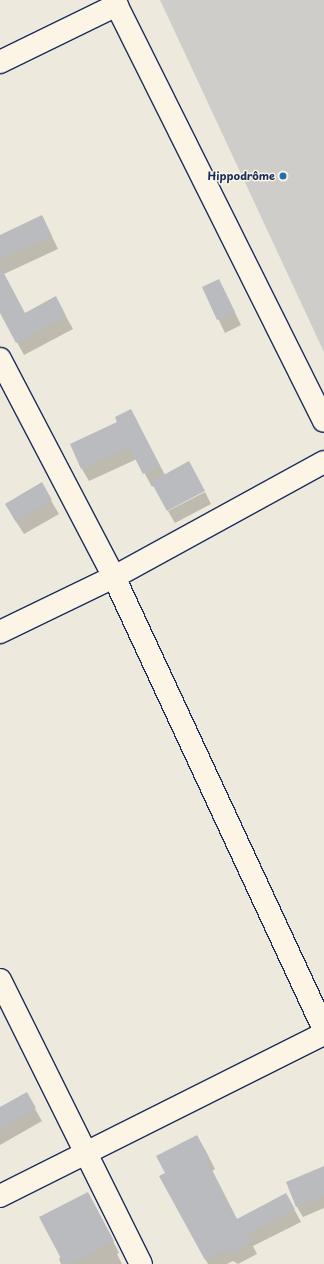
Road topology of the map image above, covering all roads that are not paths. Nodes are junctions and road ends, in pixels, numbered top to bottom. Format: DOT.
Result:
graph roads {
  1 [pos="116,2"];
  2 [pos="0,62"];
  3 [pos="0,359"];
  4 [pos="324,422"];
  5 [pos="324,462"];
  6 [pos="114,577"];
  7 [pos="0,632"];
  8 [pos="0,980"];
  9 [pos="324,1030"];
  10 [pos="324,1034"];
  11 [pos="85,1152"];
  12 [pos="0,1196"];
  13 [pos="141,1264"];
  1 -- 2 [label="street"];
  1 -- 4 [label="street"];
  3 -- 6 [label="street"];
  5 -- 6 [label="street"];
  6 -- 7 [label="street"];
  6 -- 9 [label="street"];
  8 -- 11 [label="street"];
  10 -- 11 [label="street"];
  11 -- 12 [label="street"];
  11 -- 13 [label="street"];
}
